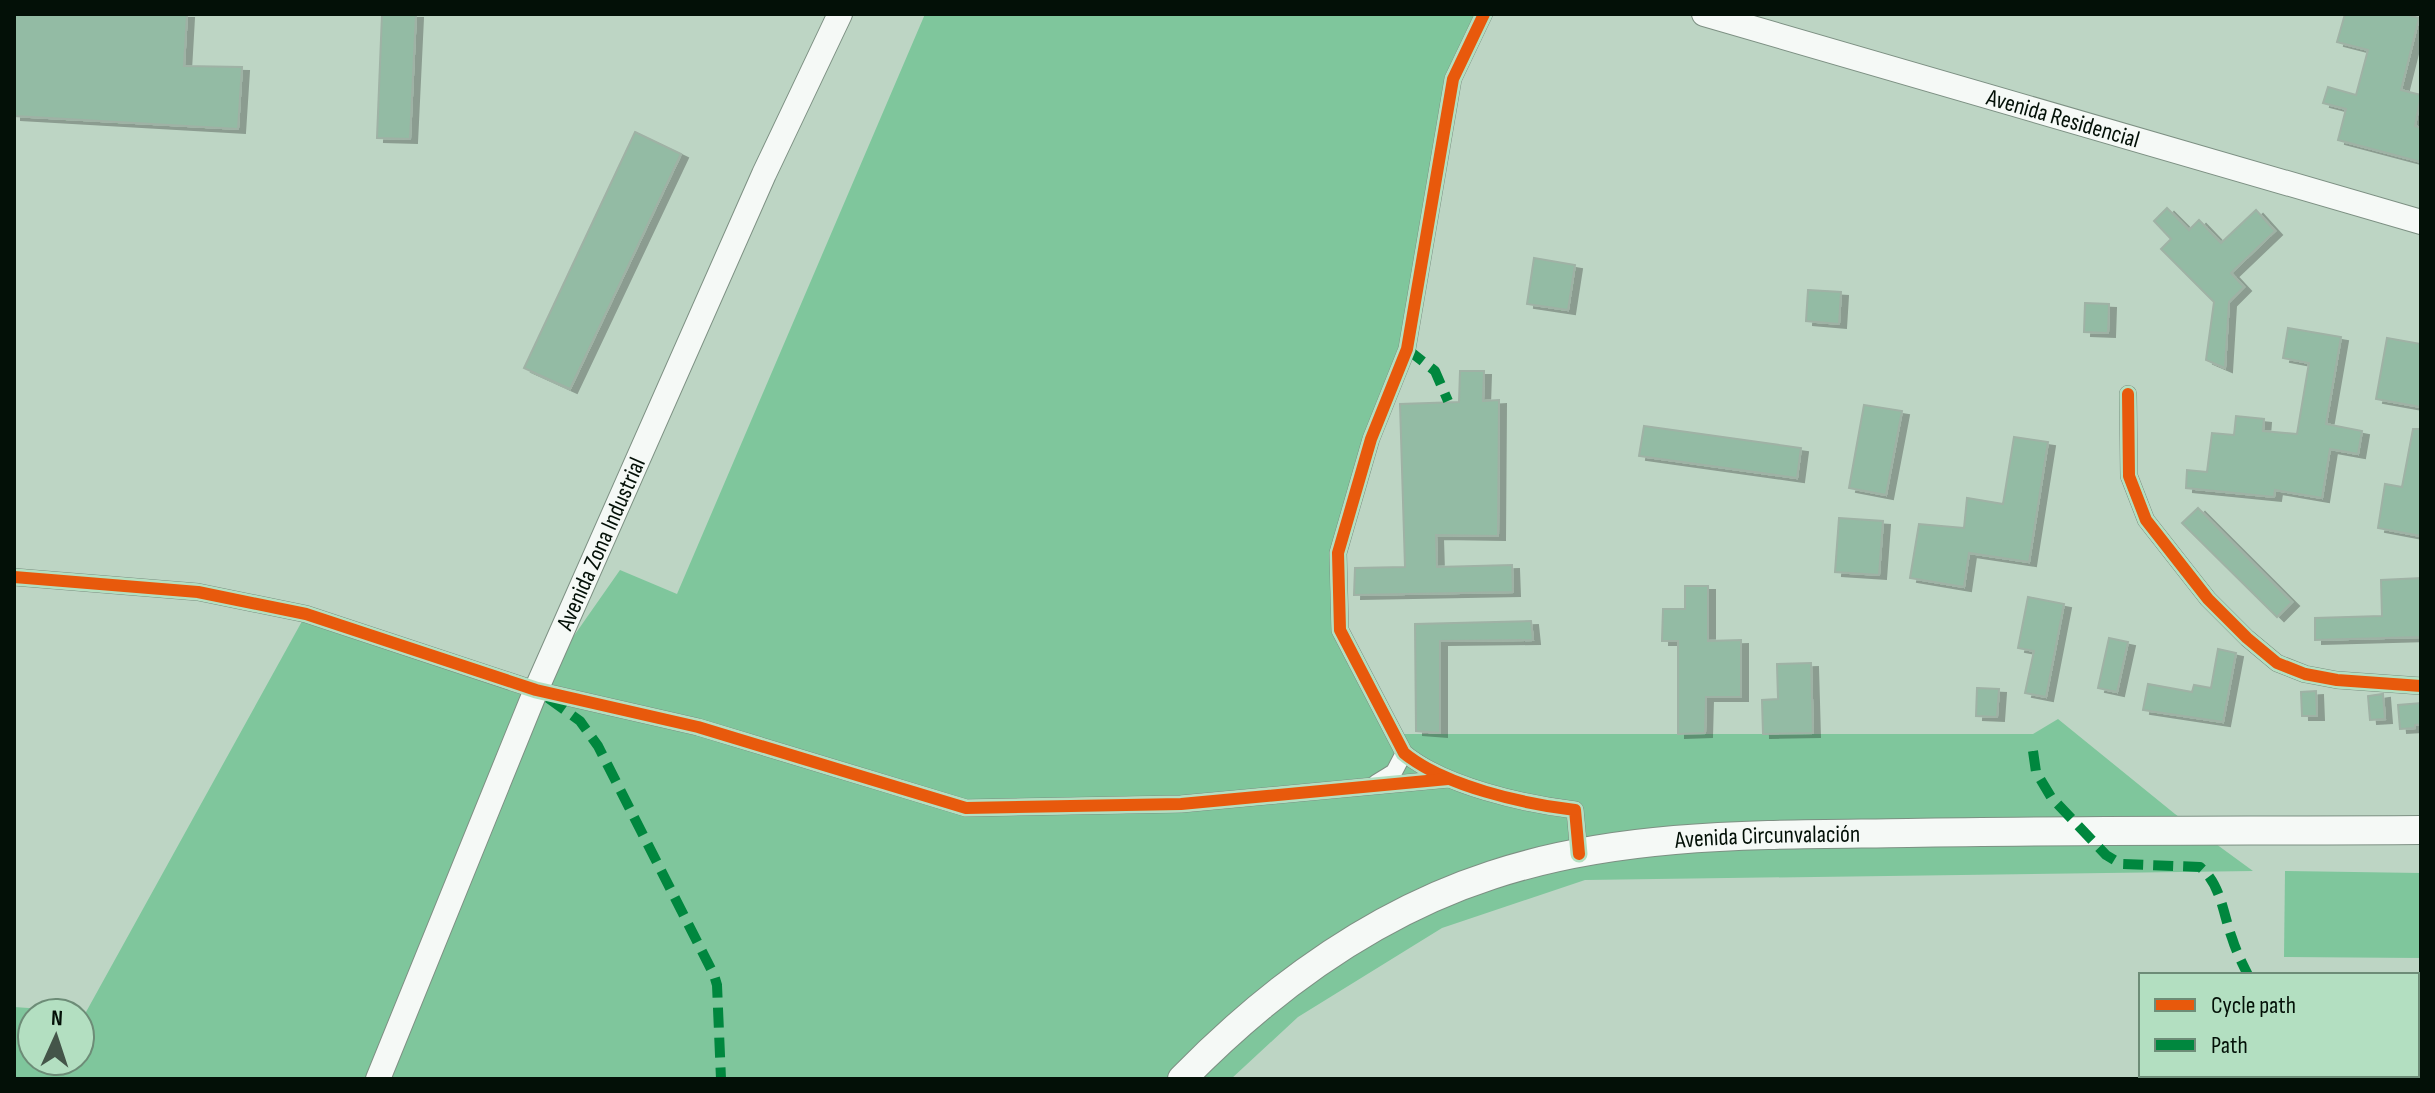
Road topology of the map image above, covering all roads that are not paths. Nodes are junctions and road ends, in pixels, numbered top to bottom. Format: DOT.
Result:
graph roads {
  1 [pos="840,14"];
  2 [pos="1484,14"];
  3 [pos="1704,14"];
  4 [pos="2421,222"];
  5 [pos="2128,394"];
  6 [pos="14,577"];
  7 [pos="2421,686"];
  8 [pos="536,690"];
  9 [pos="1404,753"];
  10 [pos="1448,779"];
  11 [pos="1369,786"];
  12 [pos="2421,830"];
  13 [pos="1579,854"];
  14 [pos="378,1079"];
  15 [pos="1182,1079"];
  1 -- 8 [label="main road, Avenida Zona Industrial"];
  2 -- 9 [label="street"];
  3 -- 4 [label="main road, Avenida Residencial"];
  5 -- 7 [label="street"];
  6 -- 8 [label="street"];
  8 -- 11 [label="street"];
  8 -- 14 [label="main road, Avenida Zona Industrial"];
  9 -- 10 [label="street"];
  9 -- 11 [label="street"];
  10 -- 11 [label="street"];
  10 -- 13 [label="street"];
  12 -- 13 [label="highway, Avenida Circunvalación"];
  13 -- 15 [label="highway, Avenida Circunvalación"];
}
